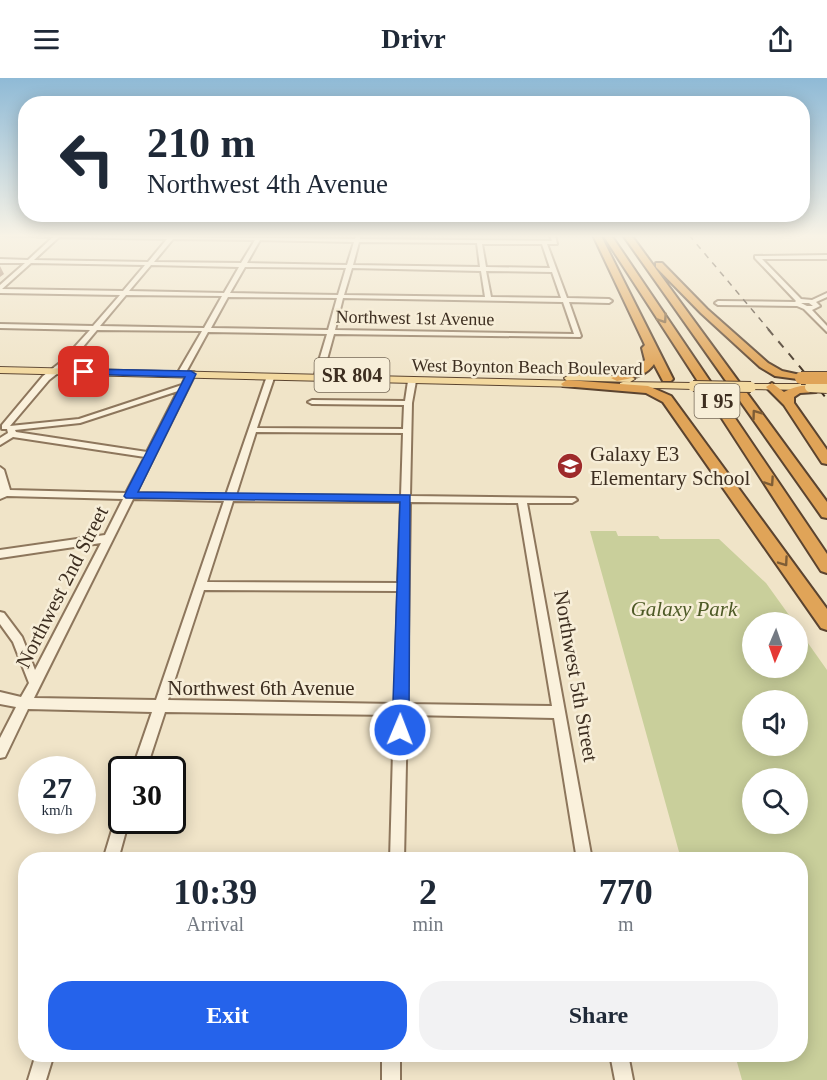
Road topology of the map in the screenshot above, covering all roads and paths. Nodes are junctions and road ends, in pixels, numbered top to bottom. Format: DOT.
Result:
graph roads {
  1 [pos="133,282"];
  2 [pos="234,282"];
  3 [pos="345,282"];
  4 [pos="485,282"];
  5 [pos="557,282"];
  6 [pos="619,282"];
  7 [pos="638,282"];
  8 [pos="661,282"];
  9 [pos="675,282"];
  10 [pos="780,282"];
  11 [pos="0,289"];
  12 [pos="124,293"];
  13 [pos="227,294"];
  14 [pos="827,295"];
  15 [pos="340,297"];
  16 [pos="488,299"];
  17 [pos="564,300"];
  18 [pos="609,301"];
  19 [pos="718,303"];
  20 [pos="799,303"];
  21 [pos="814,305"];
  22 [pos="806,308"];
  23 [pos="827,310"];
  24 [pos="0,326"];
  25 [pos="95,328"];
  26 [pos="207,330"];
  27 [pos="827,330"];
  28 [pos="332,332"];
  29 [pos="646,338"];
  30 [pos="749,352"];
  31 [pos="0,370"];
  32 [pos="55,371"];
  33 [pos="186,374"];
  34 [pos="319,374"];
  35 [pos="227,375"];
  36 [pos="478,377"];
  37 [pos="270,378"];
  38 [pos="617,378"];
  39 [pos="827,380"];
  40 [pos="412,381"];
  41 [pos="668,383"];
  42 [pos="567,384"];
  43 [pos="770,384"];
  44 [pos="807,384"];
  45 [pos="184,387"];
  46 [pos="827,388"];
  47 [pos="312,402"];
  48 [pos="408,403"];
  49 [pos="788,403"];
  50 [pos="678,411"];
  51 [pos="7,429"];
  52 [pos="253,430"];
  53 [pos="407,431"];
  54 [pos="0,442"];
  55 [pos="149,455"];
  56 [pos="827,460"];
  57 [pos="0,470"];
  58 [pos="2,494"];
  59 [pos="130,496"];
  60 [pos="231,498"];
  61 [pos="406,498"];
  62 [pos="522,500"];
  63 [pos="572,500"];
  64 [pos="827,513"];
  65 [pos="109,538"];
  66 [pos="0,554"];
  67 [pos="827,567"];
  68 [pos="201,586"];
  69 [pos="404,587"];
  70 [pos="0,616"];
  71 [pos="827,623"];
  72 [pos="35,684"];
  73 [pos="0,698"];
  74 [pos="25,704"];
  75 [pos="160,707"];
  76 [pos="401,709"];
  77 [pos="559,712"];
  78 [pos="17,719"];
  79 [pos="0,730"];
  80 [pos="0,752"];
  81 [pos="144,756"];
  82 [pos="118,834"];
  83 [pos="112,852"];
  84 [pos="397,852"];
  85 [pos="584,852"];
  86 [pos="43,1062"];
  87 [pos="391,1062"];
  88 [pos="621,1062"];
  89 [pos="37,1080"];
  90 [pos="390,1080"];
  91 [pos="624,1080"];
  1 -- 12 [label="street"];
  2 -- 13 [label="street, Northwest 2nd Street"];
  3 -- 15 [label="street"];
  4 -- 16 [label="street"];
  5 -- 17 [label="street"];
  6 -- 29 [label="highway"];
  7 -- 67 [label="highway, I 95, one-way"];
  64 -- 8 [label="highway, I 95, one-way"];
  9 -- 30 [label="highway"];
  10 -- 20 [label="street"];
  11 -- 12 [label="street"];
  12 -- 13 [label="street"];
  12 -- 25 [label="street"];
  13 -- 15 [label="street"];
  13 -- 26 [label="street, Northwest 2nd Street"];
  14 -- 21 [label="street"];
  15 -- 16 [label="street"];
  15 -- 28 [label="street"];
  16 -- 17 [label="street"];
  17 -- 18 [label="street"];
  17 -- 28 [label="street, Northwest 1st Avenue"];
  19 -- 20 [label="street"];
  20 -- 21 [label="street"];
  20 -- 22 [label="street"];
  21 -- 22 [label="street"];
  21 -- 23 [label="street"];
  22 -- 27 [label="street"];
  24 -- 25 [label="street, Northwest 1st Avenue"];
  25 -- 26 [label="street, Northwest 1st Avenue"];
  25 -- 32 [label="street"];
  26 -- 28 [label="street, Northwest 1st Avenue"];
  26 -- 33 [label="street, Northwest 2nd Street"];
  28 -- 34 [label="street"];
  29 -- 38 [label="highway"];
  29 -- 41 [label="highway"];
  30 -- 43 [label="highway"];
  30 -- 44 [label="highway"];
  31 -- 32 [label="main road, West Boynton Beach Boulevard / SR 804"];
  32 -- 33 [label="main road, West Boynton Beach Boulevard / SR 804"];
  32 -- 51 [label="street"];
  33 -- 35 [label="main road, West Boynton Beach Boulevard / SR 804"];
  33 -- 45 [label="street, Northwest 2nd Street"];
  34 -- 35 [label="main road, West Boynton Beach Boulevard / SR 804"];
  34 -- 36 [label="main road, West Boynton Beach Boulevard / SR 804"];
  35 -- 37 [label="main road, West Boynton Beach Boulevard / SR 804"];
  36 -- 38 [label="main road, West Boynton Beach Boulevard / SR 804"];
  36 -- 40 [label="main road"];
  37 -- 40 [label="main road, West Boynton Beach Boulevard / SR 804"];
  37 -- 52 [label="street"];
  38 -- 41 [label="main road, West Boynton Beach Boulevard / SR 804"];
  39 -- 44 [label="highway, bridge"];
  40 -- 42 [label="main road, West Boynton Beach Boulevard / SR 804"];
  40 -- 48 [label="street"];
  41 -- 42 [label="main road, West Boynton Beach Boulevard / SR 804"];
  41 -- 43 [label="main road, West Boynton Beach Boulevard / SR 804, bridge"];
  41 -- 50 [label="highway"];
  42 -- 50 [label="highway"];
  43 -- 44 [label="main road, West Boynton Beach Boulevard / SR 804"];
  43 -- 49 [label="highway"];
  44 -- 46 [label="highway, bridge"];
  44 -- 49 [label="highway"];
  45 -- 51 [label="street"];
  45 -- 55 [label="street, Northwest 2nd Street"];
  47 -- 48 [label="street"];
  48 -- 53 [label="street"];
  49 -- 56 [label="highway"];
  50 -- 71 [label="highway, one-way"];
  51 -- 54 [label="street"];
  51 -- 55 [label="street"];
  52 -- 53 [label="street"];
  52 -- 60 [label="street"];
  53 -- 61 [label="street"];
  55 -- 59 [label="street, Northwest 2nd Street"];
  57 -- 58 [label="street"];
  58 -- 59 [label="street"];
  59 -- 60 [label="street"];
  59 -- 65 [label="street, Northwest 2nd Street"];
  60 -- 61 [label="street"];
  60 -- 68 [label="street"];
  61 -- 62 [label="street"];
  61 -- 69 [label="street"];
  62 -- 63 [label="street"];
  62 -- 77 [label="street, Northwest 5th Street"];
  65 -- 66 [label="street"];
  65 -- 72 [label="street, Northwest 2nd Street"];
  68 -- 69 [label="street"];
  68 -- 75 [label="street"];
  69 -- 76 [label="street"];
  70 -- 72 [label="street"];
  72 -- 74 [label="street, Northwest 2nd Street"];
  73 -- 74 [label="street, Northwest 6th Avenue"];
  74 -- 75 [label="street, Northwest 6th Avenue"];
  74 -- 78 [label="street, Northwest 2nd Street"];
  75 -- 76 [label="street, Northwest 6th Avenue"];
  75 -- 81 [label="street"];
  76 -- 77 [label="street, Northwest 6th Avenue"];
  76 -- 84 [label="street"];
  77 -- 85 [label="street, Northwest 5th Street"];
  78 -- 79 [label="street"];
  78 -- 80 [label="street, Northwest 2nd Street"];
  82 -- 83 [label="street"];
  86 -- 89 [label="street"];
  87 -- 90 [label="street"];
  88 -- 91 [label="street"];
}
